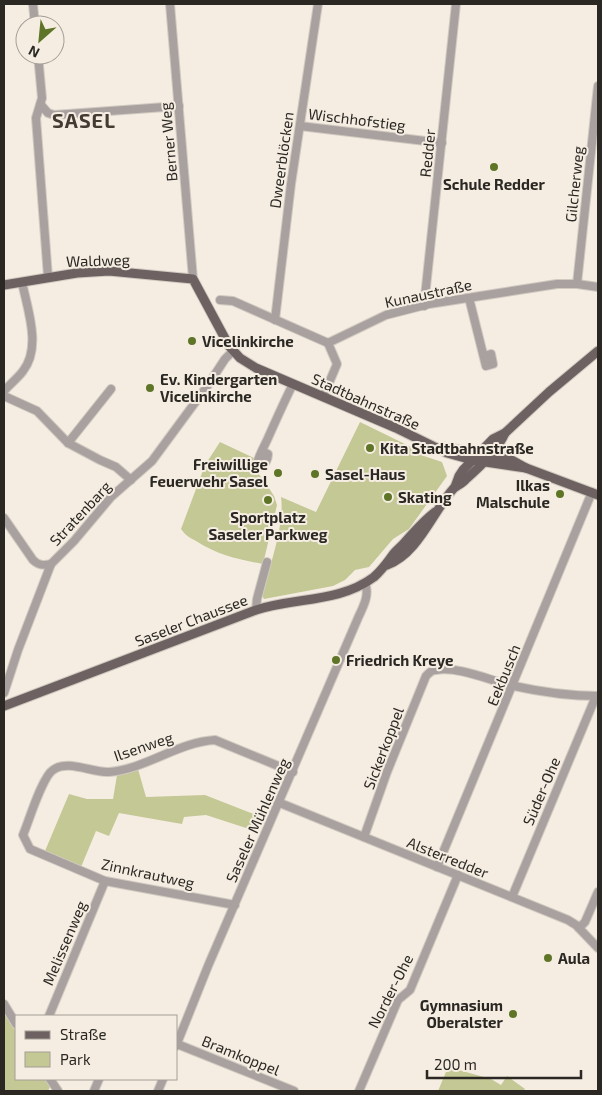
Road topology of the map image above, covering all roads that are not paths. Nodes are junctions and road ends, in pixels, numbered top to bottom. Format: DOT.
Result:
graph roads {
  1 [pos="170,4"];
  2 [pos="318,4"];
  3 [pos="456,4"];
  4 [pos="39,65"];
  5 [pos="598,86"];
  6 [pos="41,105"];
  7 [pos="179,106"];
  8 [pos="300,126"];
  9 [pos="442,142"];
  10 [pos="48,277"];
  11 [pos="193,279"];
  12 [pos="22,282"];
  13 [pos="577,284"];
  14 [pos="4,285"];
  15 [pos="598,287"];
  16 [pos="469,298"];
  17 [pos="233,301"];
  18 [pos="424,306"];
  19 [pos="275,320"];
  20 [pos="328,343"];
  21 [pos="233,351"];
  22 [pos="598,351"];
  23 [pos="484,356"];
  24 [pos="293,384"];
  25 [pos="111,389"];
  26 [pos="4,391"];
  27 [pos="4,396"];
  28 [pos="323,398"];
  29 [pos="506,433"];
  30 [pos="68,443"];
  31 [pos="428,443"];
  32 [pos="262,451"];
  33 [pos="480,452"];
  34 [pos="448,454"];
  35 [pos="490,454"];
  36 [pos="472,460"];
  37 [pos="482,462"];
  38 [pos="526,468"];
  39 [pos="459,476"];
  40 [pos="131,480"];
  41 [pos="455,487"];
  42 [pos="595,494"];
  43 [pos="4,518"];
  44 [pos="267,562"];
  45 [pos="51,564"];
  46 [pos="365,583"];
  47 [pos="356,588"];
  48 [pos="364,605"];
  49 [pos="256,610"];
  50 [pos="513,686"];
  51 [pos="4,693"];
  52 [pos="597,696"];
  53 [pos="4,706"];
  54 [pos="293,772"];
  55 [pos="280,803"];
  56 [pos="364,837"];
  57 [pos="30,849"];
  58 [pos="437,867"];
  59 [pos="458,876"];
  60 [pos="105,881"];
  61 [pos="598,894"];
  62 [pos="512,897"];
  63 [pos="235,905"];
  64 [pos="579,928"];
  65 [pos="598,948"];
  66 [pos="4,1004"];
  67 [pos="48,1015"];
  68 [pos="15,1022"];
  69 [pos="178,1043"];
  70 [pos="178,1045"];
  71 [pos="51,1080"];
  72 [pos="58,1091"];
  73 [pos="294,1091"];
  74 [pos="359,1091"];
  1 -- 7 [label="street, Berner Weg"];
  2 -- 8 [label="street, Dweerblöcken"];
  3 -- 9 [label="street, Redder"];
  4 -- 6 [label="street"];
  5 -- 13 [label="street, Gilcherweg"];
  6 -- 7 [label="street"];
  6 -- 10 [label="street"];
  7 -- 11 [label="street, Berner Weg"];
  8 -- 9 [label="street, Wischhofstieg"];
  8 -- 19 [label="street, Dweerblöcken"];
  9 -- 18 [label="street, Redder"];
  10 -- 11 [label="main road, Waldweg"];
  10 -- 12 [label="main road, Waldweg"];
  11 -- 21 [label="main road"];
  12 -- 14 [label="main road, Waldweg"];
  12 -- 26 [label="street"];
  13 -- 15 [label="street, Kunaustraße"];
  13 -- 16 [label="street, Kunaustraße"];
  16 -- 18 [label="street, Kunaustraße"];
  16 -- 23 [label="street"];
  17 -- 19 [label="street"];
  18 -- 20 [label="street, Kunaustraße"];
  19 -- 20 [label="street"];
  20 -- 28 [label="street"];
  21 -- 24 [label="main road, Stadtbahnstraße"];
  21 -- 40 [label="street, Stratenbarg"];
  22 -- 29 [label="main road, Saseler Chaussee"];
  24 -- 28 [label="main road, Stadtbahnstraße"];
  24 -- 32 [label="street"];
  25 -- 30 [label="street"];
  27 -- 30 [label="street"];
  28 -- 31 [label="main road, Stadtbahnstraße"];
  29 -- 33 [label="main road, Saseler Chaussee"];
  29 -- 35 [label="main road, Saseler Chaussee"];
  30 -- 40 [label="street"];
  31 -- 33 [label="main road, Stadtbahnstraße"];
  31 -- 34 [label="main road, Stadtbahnstraße"];
  33 -- 35 [label="main road, Stadtbahnstraße"];
  33 -- 36 [label="main road, Saseler Chaussee"];
  34 -- 36 [label="main road, Stadtbahnstraße"];
  34 -- 39 [label="main road"];
  35 -- 37 [label="main road, Saseler Chaussee"];
  35 -- 38 [label="main road, Stadtbahnstraße"];
  36 -- 37 [label="main road, Stadtbahnstraße"];
  36 -- 39 [label="main road, Saseler Chaussee"];
  37 -- 38 [label="main road, Stadtbahnstraße"];
  37 -- 41 [label="main road, Saseler Chaussee"];
  38 -- 42 [label="main road, Stadtbahnstraße"];
  39 -- 41 [label="main road, Saseler Chaussee"];
  40 -- 45 [label="street, Stratenbarg"];
  41 -- 46 [label="main road, Saseler Chaussee"];
  42 -- 50 [label="street, Eekbusch"];
  43 -- 45 [label="street"];
  44 -- 49 [label="street"];
  45 -- 51 [label="street, Stratenbarg"];
  46 -- 47 [label="main road, Saseler Chaussee"];
  46 -- 48 [label="street, Saseler Mühlenweg"];
  47 -- 48 [label="street"];
  47 -- 49 [label="main road, Saseler Chaussee"];
  48 -- 54 [label="street, Saseler Mühlenweg"];
  49 -- 53 [label="main road, Saseler Chaussee"];
  50 -- 52 [label="street"];
  50 -- 56 [label="street, Sickerkoppel"];
  50 -- 58 [label="street, Eekbusch"];
  52 -- 62 [label="street, Süder-Ohe"];
  54 -- 55 [label="street, Saseler Mühlenweg"];
  54 -- 57 [label="street, Ilsenweg"];
  55 -- 56 [label="street, Alsterredder"];
  55 -- 63 [label="street, Saseler Mühlenweg"];
  56 -- 58 [label="street, Alsterredder"];
  57 -- 60 [label="street, Zinnkrautweg"];
  58 -- 59 [label="street, Alsterredder"];
  59 -- 62 [label="street, Alsterredder"];
  59 -- 74 [label="street, Norder-Ohe"];
  60 -- 63 [label="street, Zinnkrautweg"];
  60 -- 67 [label="street, Melissenweg"];
  61 -- 64 [label="street"];
  62 -- 64 [label="street, Alsterredder"];
  63 -- 69 [label="street, Saseler Mühlenweg"];
  64 -- 65 [label="street, Alsterredder"];
  66 -- 68 [label="street"];
  70 -- 73 [label="street, Bramkoppel"];
  71 -- 72 [label="street"];
}
